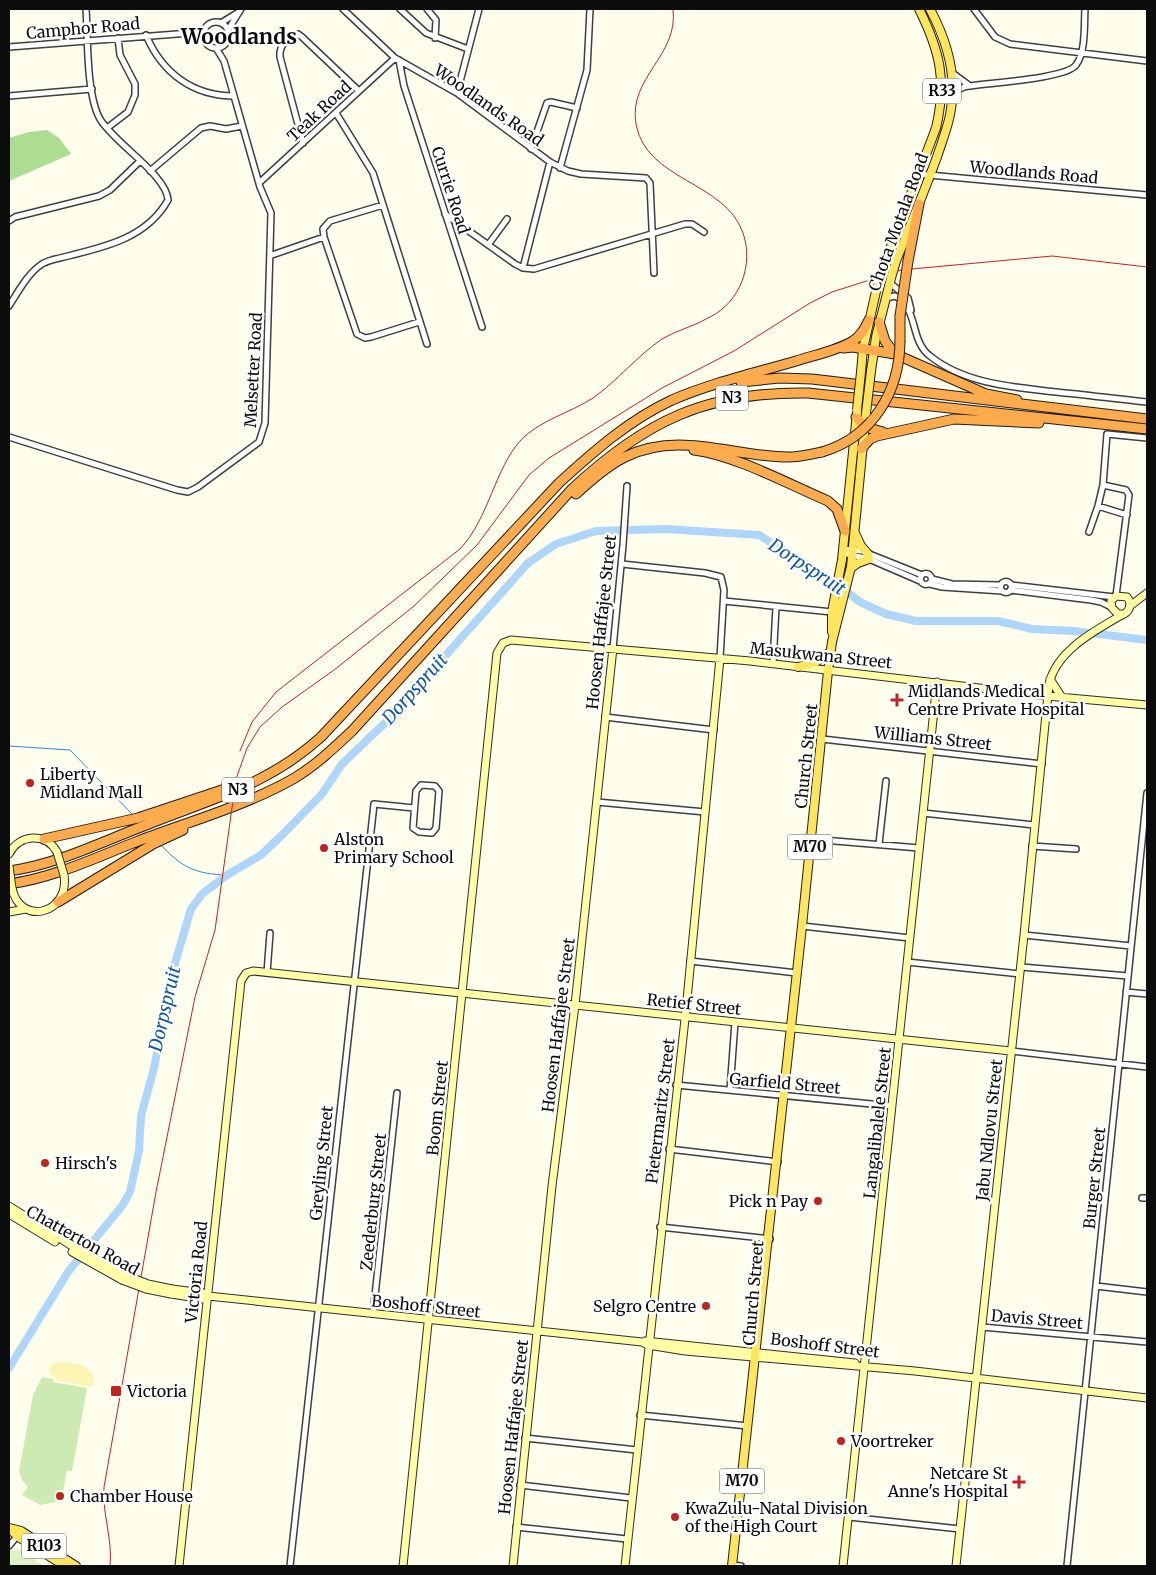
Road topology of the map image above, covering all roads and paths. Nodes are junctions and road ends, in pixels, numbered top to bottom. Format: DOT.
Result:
graph roads {
  1 [pos="86,9"];
  2 [pos="343,9"];
  3 [pos="400,9"];
  4 [pos="427,9"];
  5 [pos="479,9"];
  6 [pos="590,9"];
  7 [pos="919,9"];
  8 [pos="930,9"];
  9 [pos="974,9"];
  10 [pos="1085,9"];
  11 [pos="239,11"];
  12 [pos="221,23"];
  13 [pos="205,28"];
  14 [pos="228,30"];
  15 [pos="190,33"];
  16 [pos="146,35"];
  17 [pos="118,38"];
  18 [pos="204,38"];
  19 [pos="435,38"];
  20 [pos="88,40"];
  21 [pos="225,45"];
  22 [pos="9,47"];
  23 [pos="216,48"];
  24 [pos="468,49"];
  25 [pos="1081,52"];
  26 [pos="397,59"];
  27 [pos="224,61"];
  28 [pos="1147,61"];
  29 [pos="951,72"];
  30 [pos="970,86"];
  31 [pos="92,89"];
  32 [pos="359,91"];
  33 [pos="456,93"];
  34 [pos="952,93"];
  35 [pos="9,96"];
  36 [pos="234,96"];
  37 [pos="577,108"];
  38 [pos="336,113"];
  39 [pos="242,126"];
  40 [pos="106,128"];
  41 [pos="303,143"];
  42 [pos="531,149"];
  43 [pos="140,161"];
  44 [pos="550,162"];
  45 [pos="560,168"];
  46 [pos="150,171"];
  47 [pos="918,174"];
  48 [pos="930,176"];
  49 [pos="259,183"];
  50 [pos="1147,195"];
  51 [pos="919,204"];
  52 [pos="383,205"];
  53 [pos="445,214"];
  54 [pos="507,219"];
  55 [pos="9,221"];
  56 [pos="704,232"];
  57 [pos="652,234"];
  58 [pos="324,238"];
  59 [pos="488,245"];
  60 [pos="272,255"];
  61 [pos="524,268"];
  62 [pos="654,273"];
  63 [pos="890,280"];
  64 [pos="884,300"];
  65 [pos="9,306"];
  66 [pos="911,313"];
  67 [pos="869,320"];
  68 [pos="419,322"];
  69 [pos="879,322"];
  70 [pos="482,327"];
  71 [pos="427,344"];
  72 [pos="863,349"];
  73 [pos="873,352"];
  74 [pos="821,353"];
  75 [pos="895,354"];
  76 [pos="1147,402"];
  77 [pos="1059,410"];
  78 [pos="856,414"];
  79 [pos="640,418"];
  80 [pos="1147,419"];
  81 [pos="1082,422"];
  82 [pos="865,427"];
  83 [pos="1147,429"];
  84 [pos="896,431"];
  85 [pos="9,437"];
  86 [pos="853,438"];
  87 [pos="1147,438"];
  88 [pos="861,449"];
  89 [pos="592,480"];
  90 [pos="1102,485"];
  91 [pos="627,486"];
  92 [pos="1098,506"];
  93 [pos="1127,515"];
  94 [pos="845,531"];
  95 [pos="855,531"];
  96 [pos="1089,532"];
  97 [pos="843,551"];
  98 [pos="852,552"];
  99 [pos="869,557"];
  100 [pos="622,564"];
  101 [pos="851,568"];
  102 [pos="921,578"];
  103 [pos="931,581"];
  104 [pos="1119,582"];
  105 [pos="1000,585"];
  106 [pos="1011,587"];
  107 [pos="1002,591"];
  108 [pos="1145,594"];
  109 [pos="1115,596"];
  110 [pos="1125,596"];
  111 [pos="724,601"];
  112 [pos="1130,606"];
  113 [pos="776,607"];
  114 [pos="1111,608"];
  115 [pos="461,611"];
  116 [pos="832,612"];
  117 [pos="1124,614"];
  118 [pos="1105,626"];
  119 [pos="832,642"];
  120 [pos="613,648"];
  121 [pos="830,652"];
  122 [pos="497,653"];
  123 [pos="720,658"];
  124 [pos="773,663"];
  125 [pos="798,667"];
  126 [pos="828,671"];
  127 [pos="937,682"];
  128 [pos="1049,682"];
  129 [pos="1036,694"];
  130 [pos="1048,696"];
  131 [pos="1061,696"];
  132 [pos="1147,704"];
  133 [pos="605,717"];
  134 [pos="714,730"];
  135 [pos="822,739"];
  136 [pos="930,750"];
  137 [pos="1042,764"];
  138 [pos="886,781"];
  139 [pos="1147,793"];
  140 [pos="597,802"];
  141 [pos="414,808"];
  142 [pos="705,812"];
  143 [pos="924,813"];
  144 [pos="139,822"];
  145 [pos="1034,825"];
  146 [pos="44,839"];
  147 [pos="154,839"];
  148 [pos="811,839"];
  149 [pos="20,841"];
  150 [pos="9,842"];
  151 [pos="879,844"];
  152 [pos="1032,846"];
  153 [pos="920,848"];
  154 [pos="1076,849"];
  155 [pos="9,854"];
  156 [pos="1140,854"];
  157 [pos="1147,855"];
  158 [pos="9,866"];
  159 [pos="9,871"];
  160 [pos="10,890"];
  161 [pos="58,902"];
  162 [pos="26,909"];
  163 [pos="9,912"];
  164 [pos="802,926"];
  165 [pos="270,933"];
  166 [pos="1024,935"];
  167 [pos="910,938"];
  168 [pos="1131,946"];
  169 [pos="690,961"];
  170 [pos="908,962"];
  171 [pos="1020,971"];
  172 [pos="267,973"];
  173 [pos="797,973"];
  174 [pos="1128,976"];
  175 [pos="242,981"];
  176 [pos="353,982"];
  177 [pos="1126,992"];
  178 [pos="462,993"];
  179 [pos="1147,994"];
  180 [pos="575,1005"];
  181 [pos="685,1016"];
  182 [pos="735,1022"];
  183 [pos="792,1026"];
  184 [pos="900,1039"];
  185 [pos="1011,1051"];
  186 [pos="1119,1064"];
  187 [pos="1147,1067"];
  188 [pos="676,1085"];
  189 [pos="730,1090"];
  190 [pos="397,1093"];
  191 [pos="784,1095"];
  192 [pos="892,1106"];
  193 [pos="669,1149"];
  194 [pos="777,1162"];
  195 [pos="9,1206"];
  196 [pos="9,1216"];
  197 [pos="660,1227"];
  198 [pos="769,1239"];
  199 [pos="71,1248"];
  200 [pos="1096,1286"];
  201 [pos="1147,1292"];
  202 [pos="205,1296"];
  203 [pos="318,1308"];
  204 [pos="373,1314"];
  205 [pos="428,1319"];
  206 [pos="982,1327"];
  207 [pos="537,1331"];
  208 [pos="1090,1337"];
  209 [pos="646,1342"];
  210 [pos="1147,1342"];
  211 [pos="758,1354"];
  212 [pos="865,1366"];
  213 [pos="976,1379"];
  214 [pos="1085,1390"];
  215 [pos="1147,1398"];
  216 [pos="640,1415"];
  217 [pos="748,1426"];
  218 [pos="526,1438"];
  219 [pos="637,1450"];
  220 [pos="520,1485"];
  221 [pos="631,1498"];
  222 [pos="849,1517"];
  223 [pos="516,1527"];
  224 [pos="9,1528"];
  225 [pos="960,1530"];
  226 [pos="19,1534"];
  227 [pos="627,1540"];
  228 [pos="9,1546"];
  229 [pos="65,1566"];
  230 [pos="76,1566"];
  231 [pos="179,1566"];
  232 [pos="290,1566"];
  233 [pos="403,1566"];
  234 [pos="513,1566"];
  235 [pos="625,1566"];
  236 [pos="736,1566"];
  237 [pos="843,1566"];
  238 [pos="956,1566"];
  239 [pos="1067,1566"];
  1 -- 20 [label="street"];
  2 -- 26 [label="street, Woodlands Road"];
  3 -- 19 [label="street"];
  4 -- 19 [label="street"];
  5 -- 24 [label="street"];
  6 -- 37 [label="street"];
  7 -- 47 [label="main road, Chota Motala Road / R33"];
  8 -- 29 [label="main road, Chota Motala Road / R33"];
  9 -- 25 [label="street"];
  10 -- 25 [label="street"];
  11 -- 12 [label="street"];
  11 -- 14 [label="street"];
  12 -- 13 [label="street"];
  12 -- 14 [label="street"];
  13 -- 15 [label="street, Camphor Road"];
  13 -- 18 [label="street"];
  14 -- 21 [label="street"];
  15 -- 16 [label="street, Camphor Road"];
  15 -- 18 [label="street, Camphor Road"];
  16 -- 17 [label="street, Camphor Road"];
  16 -- 36 [label="street"];
  17 -- 20 [label="street, Camphor Road"];
  17 -- 40 [label="street"];
  18 -- 23 [label="street"];
  19 -- 24 [label="street"];
  20 -- 22 [label="street, Camphor Road"];
  20 -- 31 [label="street"];
  21 -- 23 [label="street"];
  21 -- 27 [label="street, Melsetter Road"];
  23 -- 27 [label="street, Melsetter Road"];
  24 -- 33 [label="street"];
  25 -- 28 [label="street"];
  25 -- 30 [label="street"];
  26 -- 32 [label="street, Teak Road"];
  26 -- 33 [label="street, Woodlands Road"];
  26 -- 53 [label="street, Currie Road"];
  27 -- 36 [label="street, Melsetter Road"];
  29 -- 30 [label="street"];
  29 -- 34 [label="main road, Chota Motala Road / R33"];
  30 -- 34 [label="street"];
  31 -- 35 [label="street"];
  31 -- 40 [label="street"];
  32 -- 38 [label="street, Teak Road"];
  32 -- 41 [label="street"];
  33 -- 42 [label="street, Woodlands Road"];
  34 -- 48 [label="main road, Chota Motala Road / R33"];
  36 -- 39 [label="street, Melsetter Road"];
  37 -- 42 [label="street"];
  37 -- 45 [label="street"];
  38 -- 41 [label="street, Teak Road"];
  38 -- 52 [label="street"];
  39 -- 46 [label="street"];
  39 -- 49 [label="street, Melsetter Road"];
  40 -- 43 [label="street"];
  41 -- 49 [label="street, Teak Road"];
  42 -- 44 [label="street, Woodlands Road"];
  43 -- 46 [label="street"];
  43 -- 55 [label="street"];
  44 -- 45 [label="street, Woodlands Road"];
  44 -- 61 [label="street"];
  45 -- 57 [label="street, Woodlands Road"];
  46 -- 65 [label="street"];
  47 -- 48 [label="street, Woodlands Road"];
  47 -- 67 [label="main road, Chota Motala Road / R33, bridge"];
  48 -- 50 [label="street, Woodlands Road"];
  48 -- 51 [label="main road, Chota Motala Road / R33"];
  49 -- 60 [label="street, Melsetter Road"];
  51 -- 63 [label="main road, Chota Motala Road / R33, bridge"];
  51 -- 89 [label="highway, bridge"];
  52 -- 58 [label="street"];
  52 -- 68 [label="street"];
  53 -- 59 [label="street"];
  53 -- 70 [label="street, Currie Road"];
  54 -- 59 [label="street"];
  56 -- 57 [label="street"];
  57 -- 61 [label="street"];
  57 -- 62 [label="street"];
  58 -- 60 [label="street"];
  58 -- 68 [label="street"];
  59 -- 61 [label="street"];
  60 -- 85 [label="street, Melsetter Road"];
  63 -- 64 [label="main road, Chota Motala Road / R33"];
  63 -- 66 [label="street"];
  64 -- 66 [label="street"];
  64 -- 69 [label="main road, Chota Motala Road / R33"];
  66 -- 76 [label="street"];
  67 -- 72 [label="main road, Chota Motala Road / R33"];
  67 -- 74 [label="highway"];
  68 -- 71 [label="street"];
  69 -- 73 [label="main road, Chota Motala Road / R33"];
  69 -- 75 [label="highway"];
  72 -- 73 [label="highway"];
  72 -- 74 [label="highway"];
  72 -- 78 [label="main road, Chota Motala Road / R33, bridge"];
  73 -- 75 [label="highway"];
  73 -- 82 [label="main road, Chota Motala Road / M70, bridge"];
  74 -- 79 [label="highway"];
  75 -- 77 [label="highway"];
  77 -- 79 [label="highway, N3"];
  77 -- 80 [label="highway, N3"];
  78 -- 82 [label="highway"];
  78 -- 86 [label="main road, Chota Motala Road / M70"];
  79 -- 144 [label="highway, N3"];
  81 -- 83 [label="highway, N3"];
  81 -- 84 [label="highway"];
  81 -- 115 [label="highway, N3"];
  82 -- 84 [label="highway"];
  82 -- 88 [label="main road, Chota Motala Road / M70"];
  84 -- 88 [label="highway"];
  86 -- 94 [label="main road, Church Street / M70"];
  87 -- 90 [label="street"];
  88 -- 95 [label="main road, Church Street / M70"];
  89 -- 94 [label="highway"];
  89 -- 115 [label="highway"];
  90 -- 92 [label="street"];
  90 -- 93 [label="street"];
  91 -- 100 [label="street, Hoosen Haffajee Street"];
  92 -- 93 [label="street"];
  92 -- 96 [label="street"];
  93 -- 104 [label="street"];
  94 -- 97 [label="main road, Church Street / M70"];
  95 -- 98 [label="main road, Church Street / M70"];
  95 -- 99 [label="main road"];
  97 -- 98 [label="street"];
  97 -- 116 [label="main road, Church Street / M70"];
  98 -- 99 [label="street"];
  98 -- 101 [label="main road, Church Street / M70"];
  99 -- 101 [label="main road"];
  99 -- 102 [label="street"];
  100 -- 111 [label="street"];
  100 -- 120 [label="street, Hoosen Haffajee Street"];
  101 -- 119 [label="main road, Church Street / M70"];
  102 -- 103 [label="street"];
  102 -- 103 [label="street"];
  103 -- 105 [label="street"];
  103 -- 107 [label="street"];
  104 -- 109 [label="street"];
  104 -- 110 [label="street"];
  105 -- 106 [label="street"];
  105 -- 107 [label="street"];
  106 -- 107 [label="street"];
  106 -- 109 [label="street"];
  106 -- 114 [label="street"];
  108 -- 110 [label="street"];
  108 -- 112 [label="street"];
  109 -- 110 [label="street"];
  109 -- 114 [label="street"];
  110 -- 112 [label="street"];
  111 -- 113 [label="street"];
  111 -- 123 [label="street"];
  112 -- 117 [label="street"];
  113 -- 116 [label="street"];
  113 -- 124 [label="street"];
  114 -- 117 [label="street"];
  114 -- 118 [label="street"];
  115 -- 147 [label="highway, N3"];
  116 -- 119 [label="main road, Church Street / M70"];
  117 -- 118 [label="street"];
  118 -- 128 [label="street"];
  119 -- 121 [label="main road, Church Street / M70"];
  120 -- 122 [label="street, Masukwana Street"];
  120 -- 123 [label="street, Masukwana Street"];
  120 -- 133 [label="street, Hoosen Haffajee Street"];
  121 -- 125 [label="main road"];
  121 -- 126 [label="main road, Church Street / M70"];
  122 -- 178 [label="street, Boom Street"];
  123 -- 124 [label="street, Masukwana Street"];
  123 -- 134 [label="street, Pietermaritz Street"];
  124 -- 125 [label="street, Masukwana Street"];
  125 -- 126 [label="street, Masukwana Street"];
  126 -- 127 [label="street, Masukwana Street"];
  126 -- 135 [label="main road, Church Street / M70"];
  127 -- 129 [label="street, Masukwana Street"];
  127 -- 136 [label="street, Langalibalele Street"];
  128 -- 129 [label="street"];
  128 -- 130 [label="street, Jabu Ndlovu Street"];
  128 -- 131 [label="street"];
  129 -- 130 [label="street, Masukwana Street"];
  130 -- 131 [label="street, Masukwana Street"];
  130 -- 137 [label="street, Jabu Ndlovu Street"];
  131 -- 132 [label="street, Masukwana Street"];
  133 -- 134 [label="street"];
  133 -- 140 [label="street, Hoosen Haffajee Street"];
  134 -- 142 [label="street, Pietermaritz Street"];
  135 -- 136 [label="street, Williams Street"];
  135 -- 148 [label="main road, Church Street / M70"];
  136 -- 137 [label="street, Williams Street"];
  136 -- 143 [label="street, Langalibalele Street"];
  137 -- 145 [label="street, Jabu Ndlovu Street"];
  138 -- 151 [label="street"];
  139 -- 156 [label="street, Burger Street"];
  140 -- 142 [label="street"];
  140 -- 180 [label="street, Hoosen Haffajee Street"];
  141 -- 141 [label="street"];
  141 -- 176 [label="street, Greyling Street"];
  142 -- 169 [label="street, Pietermaritz Street"];
  143 -- 145 [label="street"];
  143 -- 153 [label="street, Langalibalele Street"];
  144 -- 146 [label="highway"];
  144 -- 159 [label="highway"];
  145 -- 152 [label="street, Jabu Ndlovu Street"];
  146 -- 149 [label="street"];
  146 -- 161 [label="street, bridge"];
  147 -- 160 [label="highway"];
  147 -- 161 [label="highway"];
  148 -- 151 [label="street"];
  148 -- 164 [label="main road, Church Street / M70"];
  149 -- 150 [label="street"];
  149 -- 155 [label="street"];
  151 -- 153 [label="street"];
  152 -- 154 [label="street"];
  152 -- 166 [label="street, Jabu Ndlovu Street"];
  153 -- 167 [label="street, Langalibalele Street"];
  156 -- 157 [label="street"];
  156 -- 168 [label="street, Burger Street"];
  158 -- 160 [label="street, bridge"];
  160 -- 162 [label="street"];
  161 -- 162 [label="street"];
  162 -- 163 [label="street"];
  164 -- 167 [label="street"];
  164 -- 173 [label="main road, Church Street / M70"];
  165 -- 172 [label="street"];
  166 -- 168 [label="street"];
  166 -- 171 [label="street, Jabu Ndlovu Street"];
  167 -- 170 [label="street, Langalibalele Street"];
  168 -- 174 [label="street, Burger Street"];
  169 -- 173 [label="street"];
  169 -- 181 [label="street, Pietermaritz Street"];
  170 -- 171 [label="street"];
  170 -- 184 [label="street, Langalibalele Street"];
  171 -- 174 [label="street"];
  171 -- 185 [label="street, Jabu Ndlovu Street"];
  172 -- 175 [label="street, Retief Street"];
  172 -- 176 [label="street, Retief Street"];
  173 -- 183 [label="main road, Church Street / M70"];
  174 -- 177 [label="street, Burger Street"];
  175 -- 202 [label="street, Victoria Road"];
  176 -- 178 [label="street, Retief Street"];
  176 -- 203 [label="street, Greyling Street"];
  177 -- 179 [label="street"];
  177 -- 186 [label="street, Burger Street"];
  178 -- 180 [label="street, Retief Street"];
  178 -- 205 [label="street, Boom Street"];
  180 -- 181 [label="street, Retief Street"];
  180 -- 207 [label="street, Hoosen Haffajee Street"];
  181 -- 182 [label="street, Retief Street"];
  181 -- 188 [label="street, Pietermaritz Street"];
  182 -- 183 [label="street, Retief Street"];
  182 -- 189 [label="street"];
  183 -- 184 [label="street, Retief Street"];
  183 -- 191 [label="main road, Church Street / M70"];
  184 -- 185 [label="street, Retief Street"];
  184 -- 192 [label="street, Langalibalele Street"];
  185 -- 186 [label="street, Retief Street"];
  185 -- 206 [label="street, Jabu Ndlovu Street"];
  186 -- 187 [label="street, Retief Street"];
  186 -- 200 [label="street, Burger Street"];
  188 -- 189 [label="street, Garfield Street"];
  188 -- 193 [label="street, Pietermaritz Street"];
  189 -- 191 [label="street, Garfield Street"];
  190 -- 204 [label="street, Zeederburg Street"];
  191 -- 192 [label="street, Garfield Street"];
  191 -- 194 [label="main road, Church Street / M70"];
  192 -- 212 [label="street, Langalibalele Street"];
  193 -- 194 [label="street"];
  193 -- 197 [label="street, Pietermaritz Street"];
  194 -- 198 [label="main road, Church Street / M70"];
  195 -- 199 [label="street, Chatterton Road"];
  196 -- 199 [label="street, Chatterton Road"];
  197 -- 198 [label="street"];
  197 -- 209 [label="street, Pietermaritz Street"];
  198 -- 211 [label="main road, Church Street / M70"];
  199 -- 202 [label="street, Chatterton Road, bridge"];
  200 -- 201 [label="street"];
  200 -- 208 [label="street, Burger Street"];
  202 -- 203 [label="street, Boshoff Street"];
  202 -- 231 [label="street, Victoria Road"];
  203 -- 204 [label="street, Boshoff Street"];
  203 -- 232 [label="street, Greyling Street"];
  204 -- 205 [label="street, Boshoff Street"];
  205 -- 207 [label="street, Boshoff Street"];
  205 -- 233 [label="street, Boom Street"];
  206 -- 208 [label="street, Davis Street"];
  206 -- 213 [label="street, Jabu Ndlovu Street"];
  207 -- 209 [label="street, Boshoff Street"];
  207 -- 218 [label="street, Hoosen Haffajee Street"];
  208 -- 210 [label="street, Davis Street"];
  208 -- 214 [label="street, Burger Street"];
  209 -- 211 [label="street, Boshoff Street"];
  209 -- 216 [label="street, Pietermaritz Street"];
  211 -- 212 [label="street, Boshoff Street"];
  211 -- 217 [label="main road, Church Street / M70"];
  211 -- 236 [label="main road, Church Street / M70"];
  212 -- 213 [label="street, Boshoff Street"];
  212 -- 222 [label="street, Langalibalele Street"];
  213 -- 214 [label="street, Boshoff Street"];
  213 -- 225 [label="street, Jabu Ndlovu Street"];
  214 -- 215 [label="street, Boshoff Street"];
  214 -- 239 [label="street, Burger Street"];
  216 -- 217 [label="street"];
  216 -- 219 [label="street, Pietermaritz Street"];
  217 -- 236 [label="main road, Church Street / M70"];
  218 -- 219 [label="street"];
  218 -- 220 [label="street, Hoosen Haffajee Street"];
  219 -- 221 [label="street, Pietermaritz Street"];
  220 -- 221 [label="street"];
  220 -- 223 [label="street, Hoosen Haffajee Street"];
  221 -- 227 [label="street, Pietermaritz Street"];
  222 -- 225 [label="street"];
  222 -- 237 [label="street, Langalibalele Street"];
  223 -- 227 [label="street"];
  223 -- 234 [label="street, Hoosen Haffajee Street"];
  224 -- 226 [label="main road, R103"];
  225 -- 238 [label="street, Jabu Ndlovu Street"];
  226 -- 228 [label="street"];
  226 -- 229 [label="main road, R103"];
  226 -- 230 [label="main road, R103"];
  227 -- 235 [label="street, Pietermaritz Street"];
}
